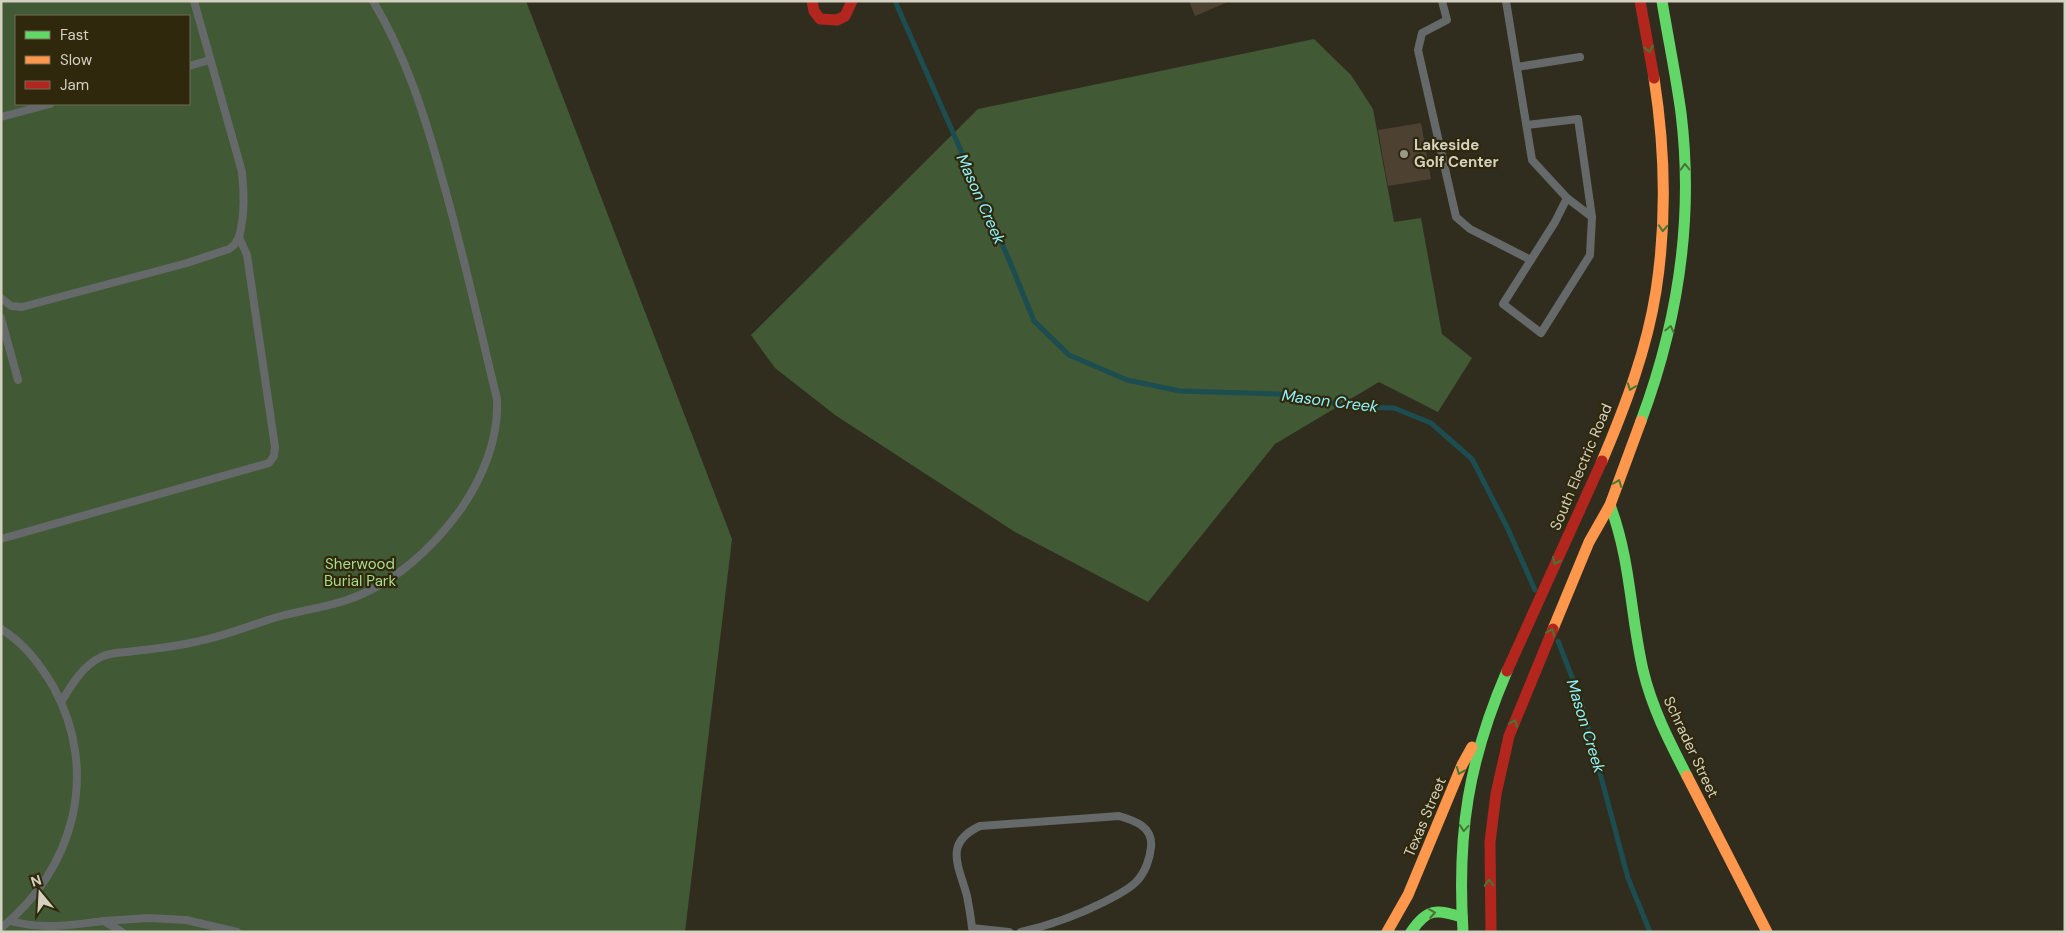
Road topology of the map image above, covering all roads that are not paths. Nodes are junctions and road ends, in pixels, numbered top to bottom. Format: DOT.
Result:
graph roads {
  1 [pos="194,1"];
  2 [pos="373,1"];
  3 [pos="812,1"];
  4 [pos="852,1"];
  5 [pos="1442,1"];
  6 [pos="1506,1"];
  7 [pos="1640,1"];
  8 [pos="1662,1"];
  9 [pos="1580,57"];
  10 [pos="210,60"];
  11 [pos="190,66"];
  12 [pos="1517,67"];
  13 [pos="46,105"];
  14 [pos="1,117"];
  15 [pos="1527,125"];
  16 [pos="1567,198"];
  17 [pos="1592,218"];
  18 [pos="239,237"];
  19 [pos="1531,260"];
  20 [pos="1,298"];
  21 [pos="1,318"];
  22 [pos="18,380"];
  23 [pos="1610,505"];
  24 [pos="1,539"];
  25 [pos="1,629"];
  26 [pos="61,702"];
  27 [pos="1490,712"];
  28 [pos="1462,917"];
  29 [pos="10,921"];
  30 [pos="104,921"];
  31 [pos="1,928"];
  32 [pos="972,930"];
  33 [pos="122,932"];
  34 [pos="237,932"];
  35 [pos="1009,932"];
  36 [pos="1021,932"];
  37 [pos="1386,932"];
  38 [pos="1411,932"];
  39 [pos="1463,932"];
  40 [pos="1491,932"];
  41 [pos="1768,932"];
  1 -- 10 [label="lane"];
  2 -- 26 [label="lane"];
  3 -- 4 [label="main road"];
  5 -- 19 [label="lane"];
  6 -- 12 [label="lane"];
  7 -- 27 [label="main road, South Electric Road, one-way"];
  23 -- 8 [label="main road, one-way"];
  9 -- 12 [label="lane"];
  10 -- 11 [label="lane"];
  10 -- 18 [label="lane"];
  12 -- 15 [label="lane"];
  13 -- 14 [label="lane"];
  15 -- 16 [label="lane"];
  15 -- 17 [label="lane"];
  16 -- 17 [label="lane"];
  16 -- 19 [label="lane"];
  17 -- 19 [label="lane"];
  18 -- 20 [label="lane"];
  18 -- 24 [label="lane"];
  21 -- 22 [label="lane"];
  40 -- 23 [label="main road, one-way"];
  23 -- 41 [label="main road, Schrader Street"];
  25 -- 26 [label="lane"];
  26 -- 29 [label="lane"];
  27 -- 28 [label="main road, South Electric Road, one-way"];
  27 -- 37 [label="main road, Texas Street, one-way"];
  38 -- 28 [label="main road, one-way"];
  28 -- 39 [label="main road, South Electric Road"];
  29 -- 30 [label="lane"];
  29 -- 31 [label="lane"];
  30 -- 33 [label="lane"];
  30 -- 34 [label="lane"];
  32 -- 35 [label="lane"];
  32 -- 36 [label="lane"];
}
